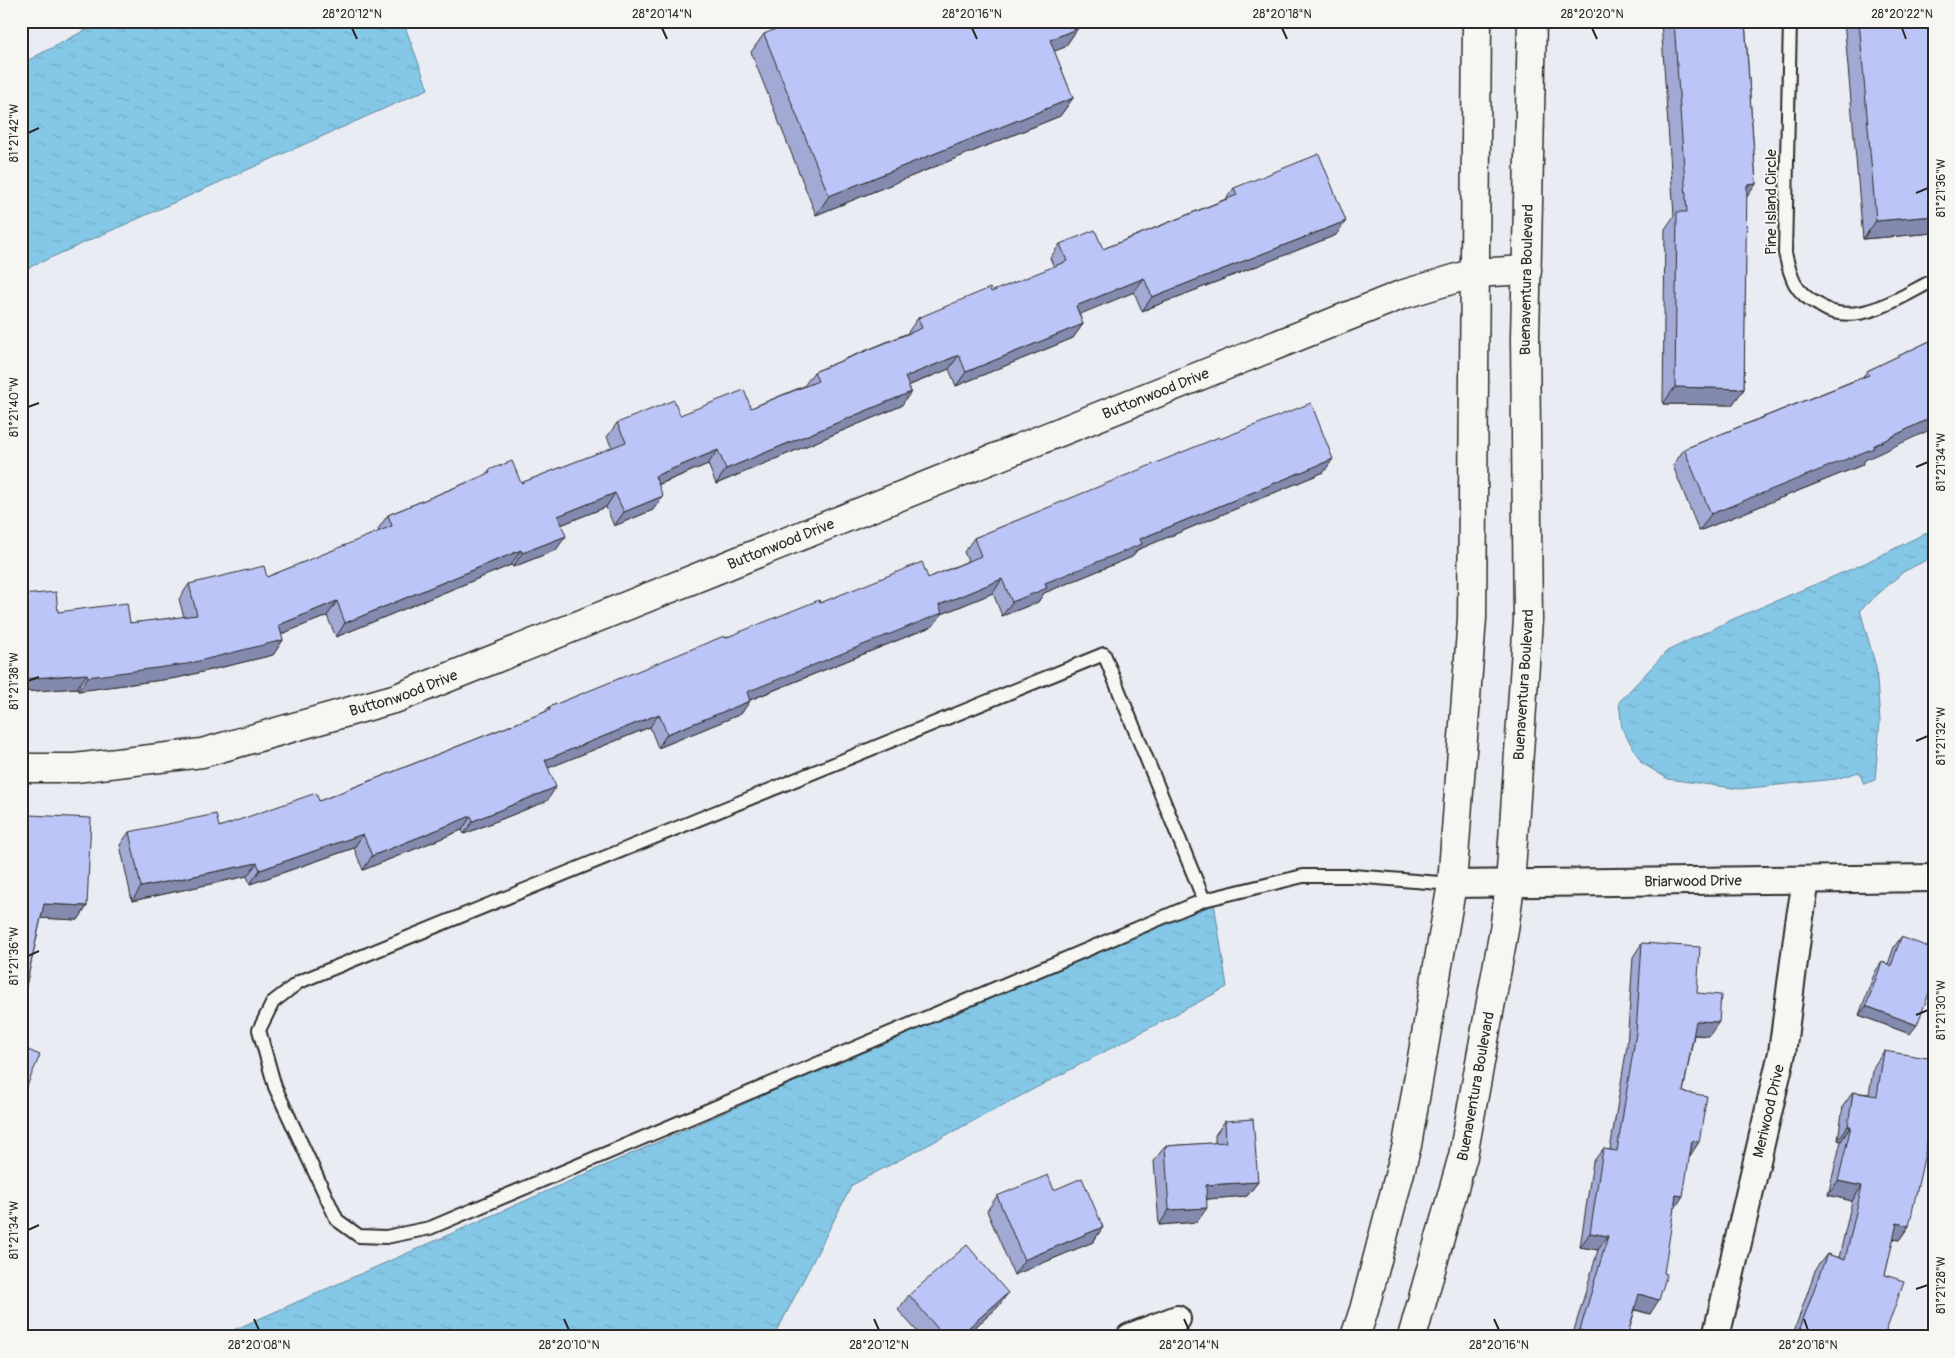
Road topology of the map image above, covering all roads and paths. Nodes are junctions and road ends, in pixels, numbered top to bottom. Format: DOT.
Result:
graph roads {
  1 [pos="1477,21"];
  2 [pos="1532,21"];
  3 [pos="1790,21"];
  4 [pos="1527,270"];
  5 [pos="1474,273"];
  6 [pos="1934,280"];
  7 [pos="21,768"];
  8 [pos="1934,878"];
  9 [pos="1806,881"];
  10 [pos="1452,884"];
  11 [pos="1510,885"];
  12 [pos="1204,900"];
  13 [pos="1177,1319"];
  14 [pos="1130,1337"];
  15 [pos="1354,1337"];
  16 [pos="1412,1337"];
  17 [pos="1716,1337"];
  1 -- 5 [label="main road"];
  2 -- 4 [label="main road, Buenaventura Boulevard"];
  3 -- 6 [label="lane, Pine Island Circle"];
  4 -- 5 [label="main road, Buttonwood Drive"];
  4 -- 11 [label="main road, Buenaventura Boulevard"];
  5 -- 7 [label="main road, Buttonwood Drive"];
  5 -- 10 [label="main road"];
  8 -- 9 [label="street, Briarwood Drive"];
  9 -- 11 [label="street, Briarwood Drive"];
  9 -- 17 [label="street, Meriwood Drive"];
  10 -- 11 [label="street, Briarwood Drive"];
  10 -- 12 [label="lane"];
  10 -- 15 [label="main road"];
  11 -- 16 [label="main road, Buenaventura Boulevard"];
  12 -- 12 [label="lane"];
  13 -- 14 [label="street"];
}
